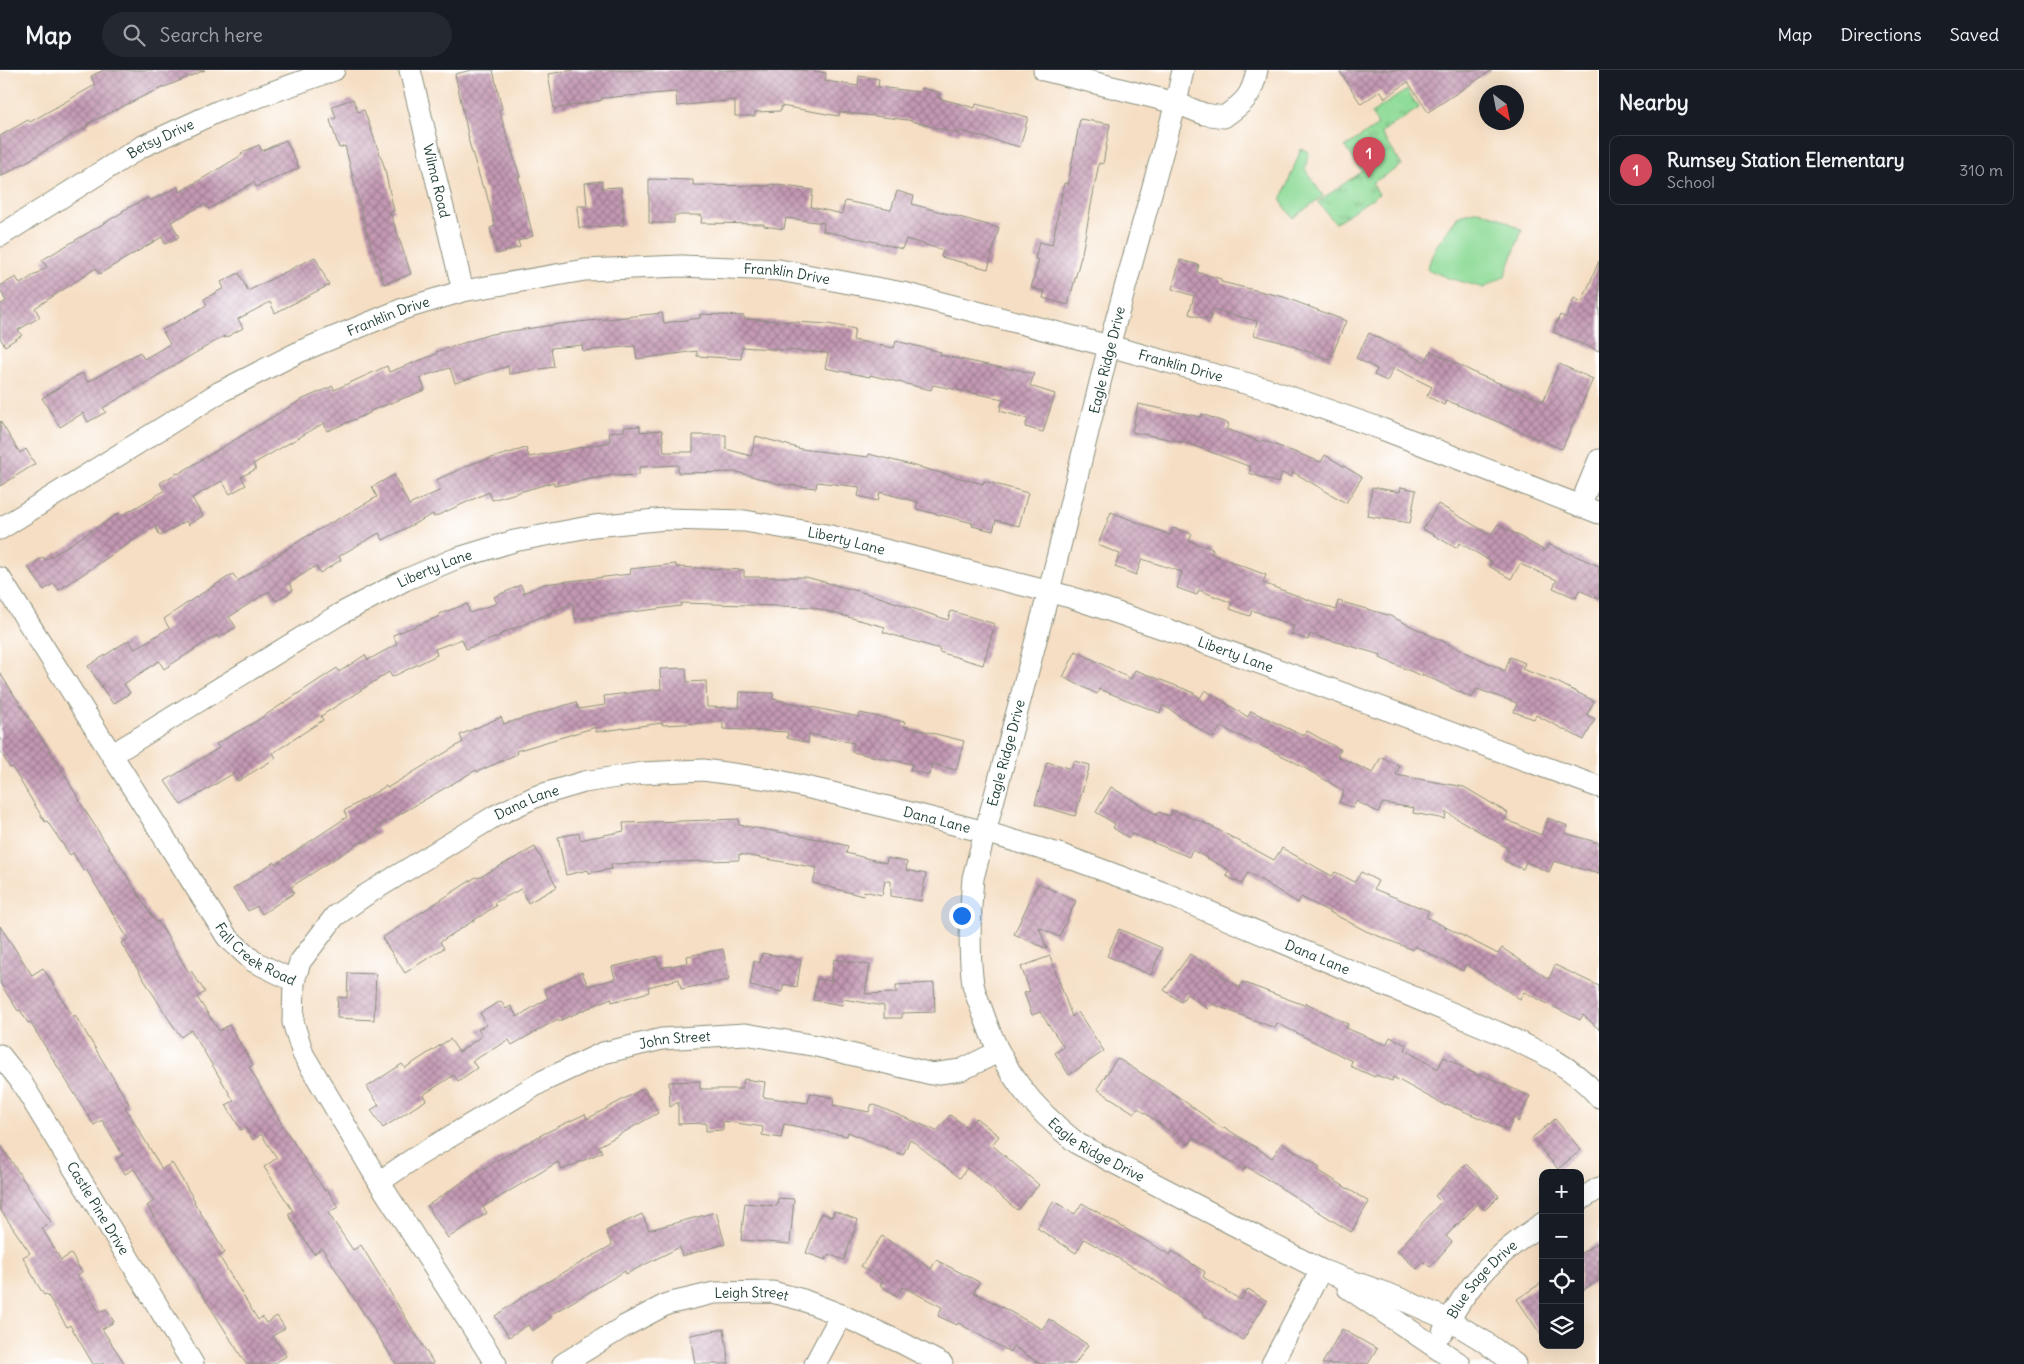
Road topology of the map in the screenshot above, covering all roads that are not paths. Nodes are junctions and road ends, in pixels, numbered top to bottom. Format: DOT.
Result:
graph roads {
  1 [pos="334,70"];
  2 [pos="410,70"];
  3 [pos="1044,70"];
  4 [pos="1183,70"];
  5 [pos="1257,70"];
  6 [pos="1176,103"];
  7 [pos="0,236"];
  8 [pos="463,292"];
  9 [pos="1110,346"];
  10 [pos="1599,460"];
  11 [pos="1589,509"];
  12 [pos="0,529"];
  13 [pos="0,578"];
  14 [pos="1049,592"];
  15 [pos="113,754"];
  16 [pos="1599,787"];
  17 [pos="985,832"];
  18 [pos="294,981"];
  19 [pos="998,1052"];
  20 [pos="0,1055"];
  21 [pos="1599,1097"];
  22 [pos="380,1182"];
  23 [pos="1599,1188"];
  24 [pos="1584,1197"];
  25 [pos="1539,1226"];
  26 [pos="1321,1270"];
  27 [pos="841,1315"];
  28 [pos="1449,1320"];
  29 [pos="1436,1347"];
  30 [pos="193,1364"];
  31 [pos="496,1364"];
  32 [pos="563,1364"];
  33 [pos="815,1364"];
  34 [pos="942,1364"];
  35 [pos="1272,1364"];
  36 [pos="1460,1364"];
  37 [pos="1515,1364"];
  1 -- 7 [label="street, Betsy Drive"];
  2 -- 8 [label="street, Wilma Road"];
  3 -- 6 [label="street"];
  4 -- 6 [label="street, Eagle Ridge Drive"];
  5 -- 6 [label="street"];
  6 -- 9 [label="street, Eagle Ridge Drive"];
  8 -- 9 [label="street, Franklin Drive"];
  8 -- 12 [label="street, Franklin Drive"];
  9 -- 11 [label="street, Franklin Drive"];
  9 -- 14 [label="street, Eagle Ridge Drive"];
  10 -- 11 [label="street"];
  13 -- 15 [label="street, Fall Creek Road"];
  14 -- 15 [label="street, Liberty Lane"];
  14 -- 16 [label="street, Liberty Lane"];
  14 -- 17 [label="street, Eagle Ridge Drive"];
  15 -- 18 [label="street, Fall Creek Road"];
  17 -- 18 [label="street, Dana Lane"];
  17 -- 19 [label="street, Eagle Ridge Drive"];
  17 -- 21 [label="street, Dana Lane"];
  18 -- 22 [label="street, Fall Creek Road"];
  19 -- 22 [label="street, John Street"];
  19 -- 26 [label="street, Eagle Ridge Drive"];
  20 -- 30 [label="street, Castle Pine Drive"];
  22 -- 31 [label="street, Fall Creek Road"];
  23 -- 24 [label="street"];
  25 -- 28 [label="street, Blue Sage Drive"];
  26 -- 28 [label="street, Eagle Ridge Drive"];
  26 -- 29 [label="street, Eagle Ridge Drive"];
  26 -- 35 [label="street"];
  27 -- 32 [label="street, Leigh Street"];
  27 -- 33 [label="street"];
  27 -- 34 [label="street, Leigh Street"];
  28 -- 29 [label="street, Blue Sage Drive"];
  28 -- 37 [label="street, Eagle Ridge Drive"];
  29 -- 36 [label="street, Eagle Ridge Drive"];
}
